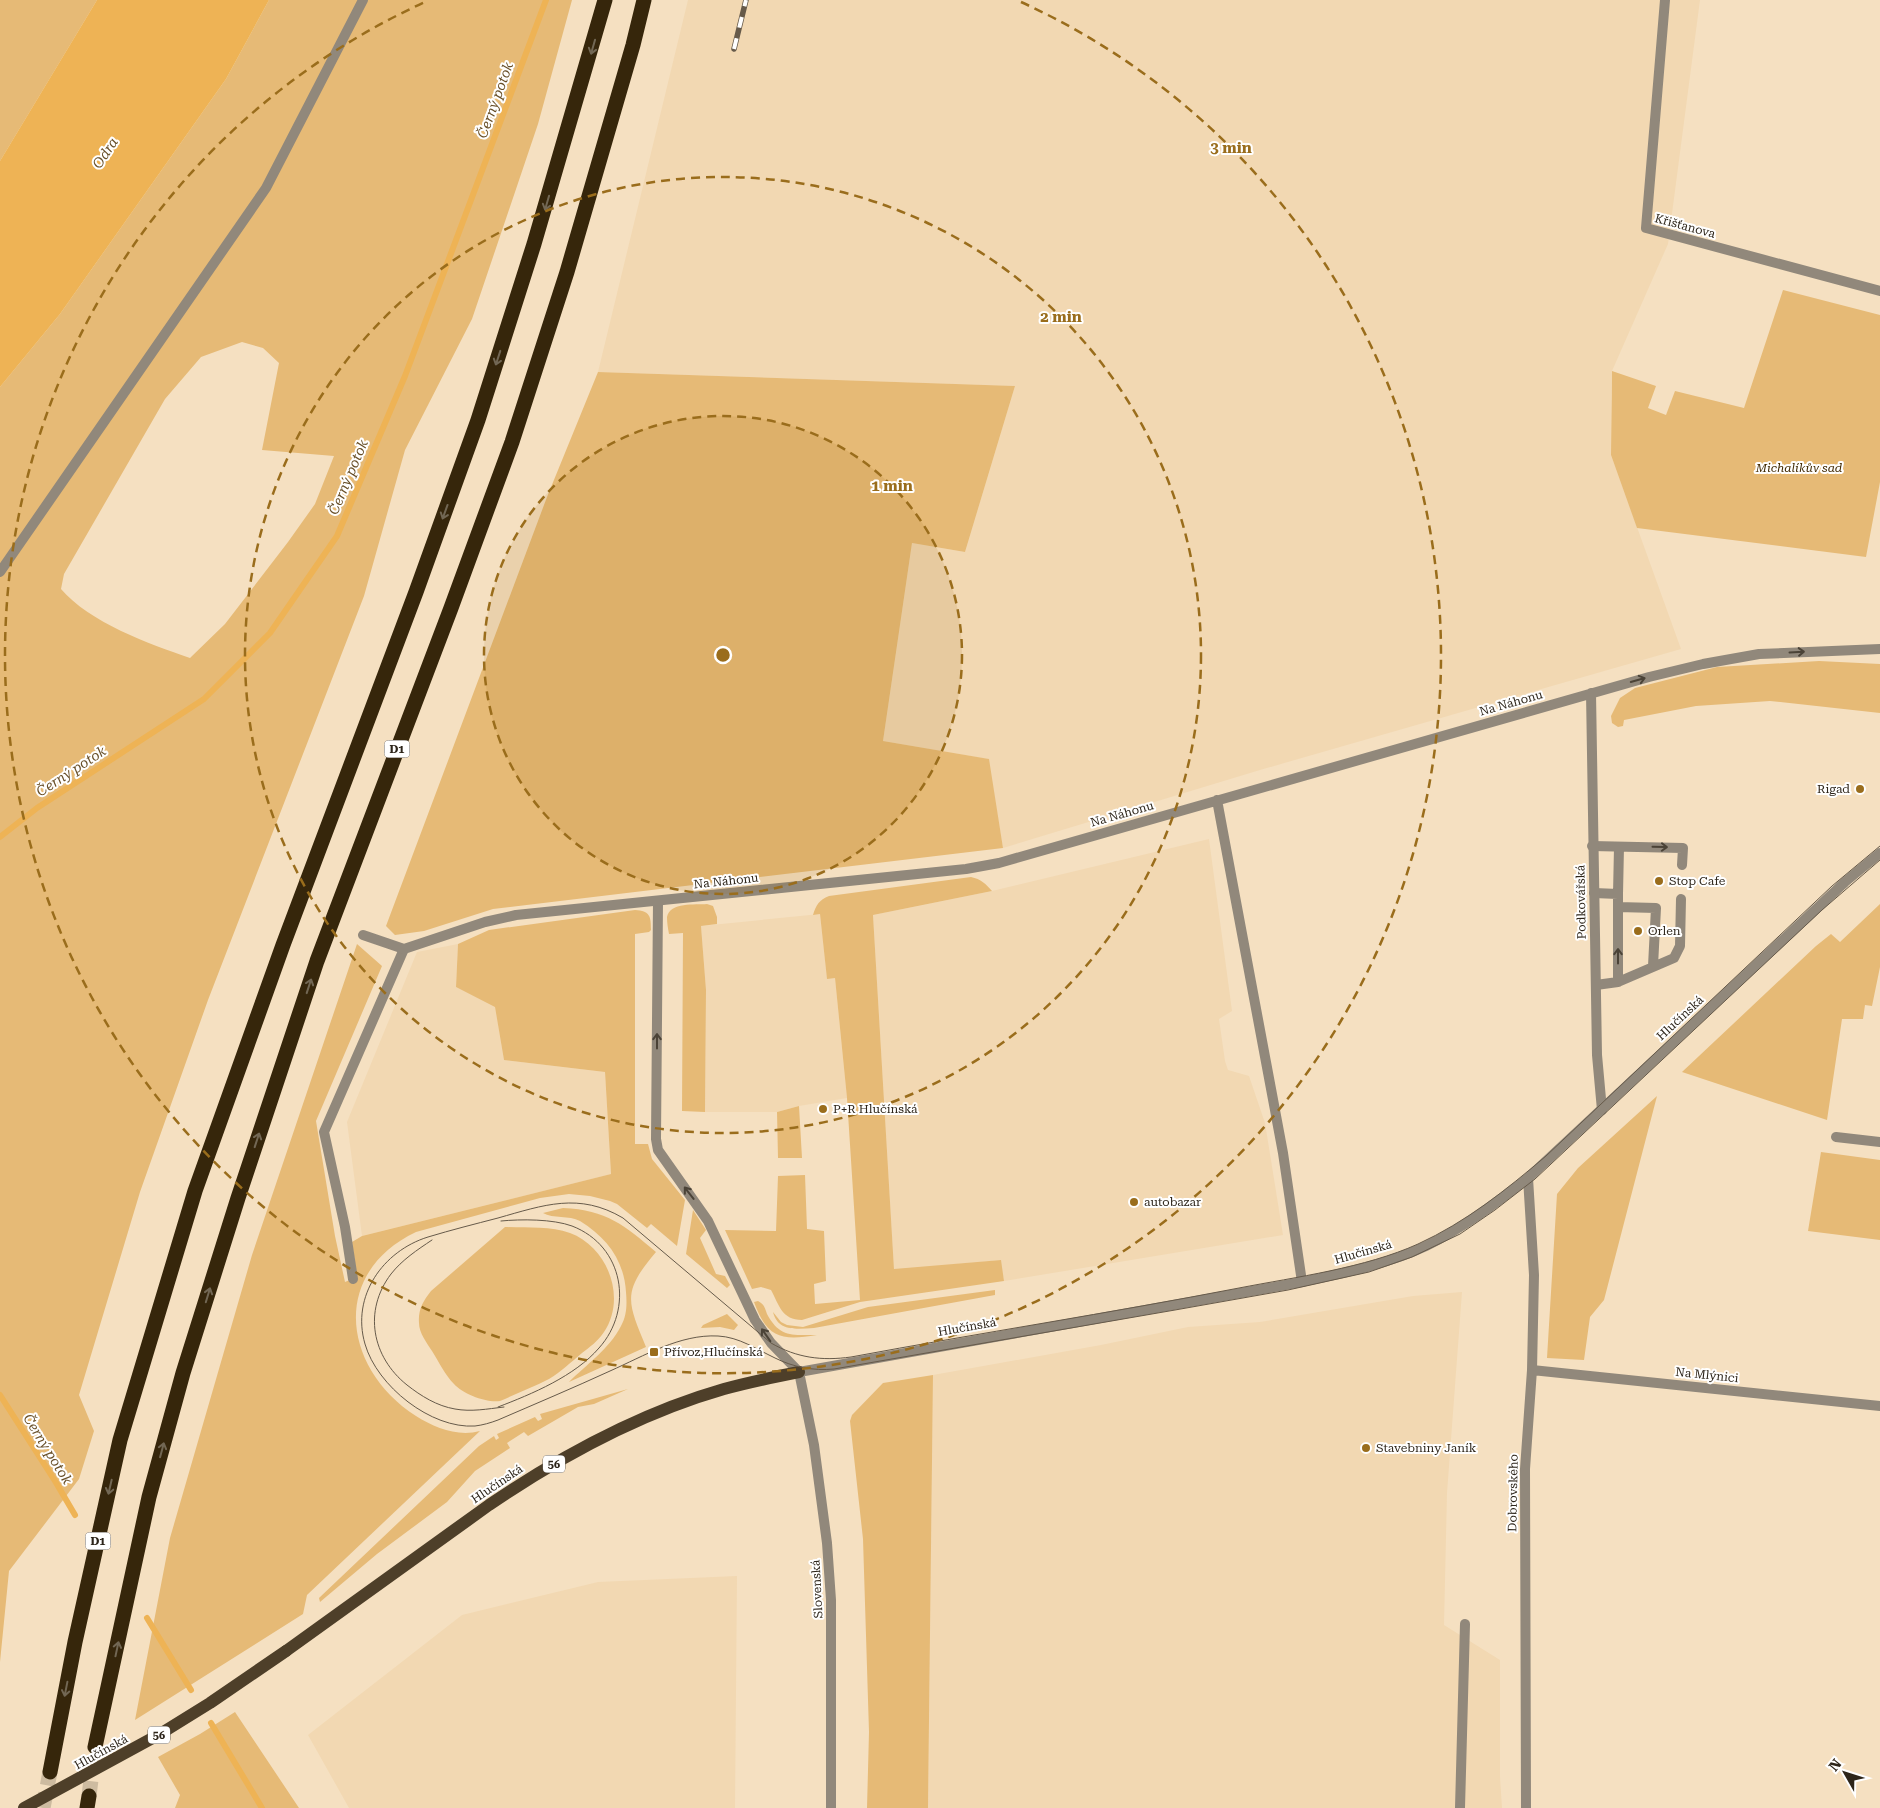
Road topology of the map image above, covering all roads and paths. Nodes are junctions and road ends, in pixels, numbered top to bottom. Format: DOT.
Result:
graph roads {
  1 [pos="364,0"];
  2 [pos="605,0"];
  3 [pos="644,0"];
  4 [pos="1665,0"];
  5 [pos="1880,291"];
  6 [pos="0,572"];
  7 [pos="1880,649"];
  8 [pos="1591,693"];
  9 [pos="1218,800"];
  10 [pos="1592,846"];
  11 [pos="1620,847"];
  12 [pos="1880,853"];
  13 [pos="1682,865"];
  14 [pos="1594,893"];
  15 [pos="1618,894"];
  16 [pos="1681,898"];
  17 [pos="658,901"];
  18 [pos="1618,907"];
  19 [pos="363,935"];
  20 [pos="404,949"];
  21 [pos="1654,966"];
  22 [pos="1618,982"];
  23 [pos="1596,985"];
  24 [pos="1602,1110"];
  25 [pos="1836,1136"];
  26 [pos="1880,1142"];
  27 [pos="1528,1178"];
  28 [pos="353,1279"];
  29 [pos="1302,1282"];
  30 [pos="1532,1370"];
  31 [pos="798,1372"];
  32 [pos="1880,1406"];
  33 [pos="1465,1624"];
  34 [pos="95,1747"];
  35 [pos="50,1772"];
  36 [pos="24,1808"];
  37 [pos="831,1808"];
  38 [pos="1460,1808"];
  39 [pos="1526,1808"];
  1 -- 6 [label="street"];
  2 -- 35 [label="highway, D1, one-way"];
  34 -- 3 [label="highway, D1, one-way"];
  4 -- 5 [label="street, Křišťanova"];
  8 -- 7 [label="street, Na Náhonu, one-way"];
  8 -- 9 [label="street, Na Náhonu"];
  8 -- 10 [label="street, Podkovářská"];
  9 -- 17 [label="street, Na Náhonu"];
  9 -- 29 [label="street"];
  10 -- 11 [label="street"];
  10 -- 14 [label="street, Podkovářská"];
  11 -- 13 [label="street, one-way"];
  11 -- 15 [label="street"];
  12 -- 24 [label="street, Hlučínská"];
  14 -- 15 [label="street"];
  14 -- 23 [label="street, Podkovářská"];
  15 -- 18 [label="street"];
  16 -- 21 [label="street"];
  17 -- 20 [label="street, Na Náhonu"];
  31 -- 17 [label="street, one-way"];
  18 -- 21 [label="street"];
  22 -- 18 [label="street, one-way"];
  19 -- 20 [label="street"];
  20 -- 28 [label="street"];
  21 -- 22 [label="street"];
  22 -- 23 [label="street"];
  23 -- 24 [label="street, Podkovářská"];
  24 -- 27 [label="street, Hlučínská"];
  25 -- 26 [label="street"];
  27 -- 29 [label="street, Hlučínská"];
  27 -- 30 [label="street, Dobrovského"];
  29 -- 31 [label="street, Hlučínská"];
  30 -- 32 [label="street, Na Mlýnici"];
  30 -- 39 [label="street, Dobrovského"];
  31 -- 36 [label="main road, Hlučínská / 56, bridge"];
  31 -- 37 [label="street, Slovenská"];
  33 -- 38 [label="street"];
}
